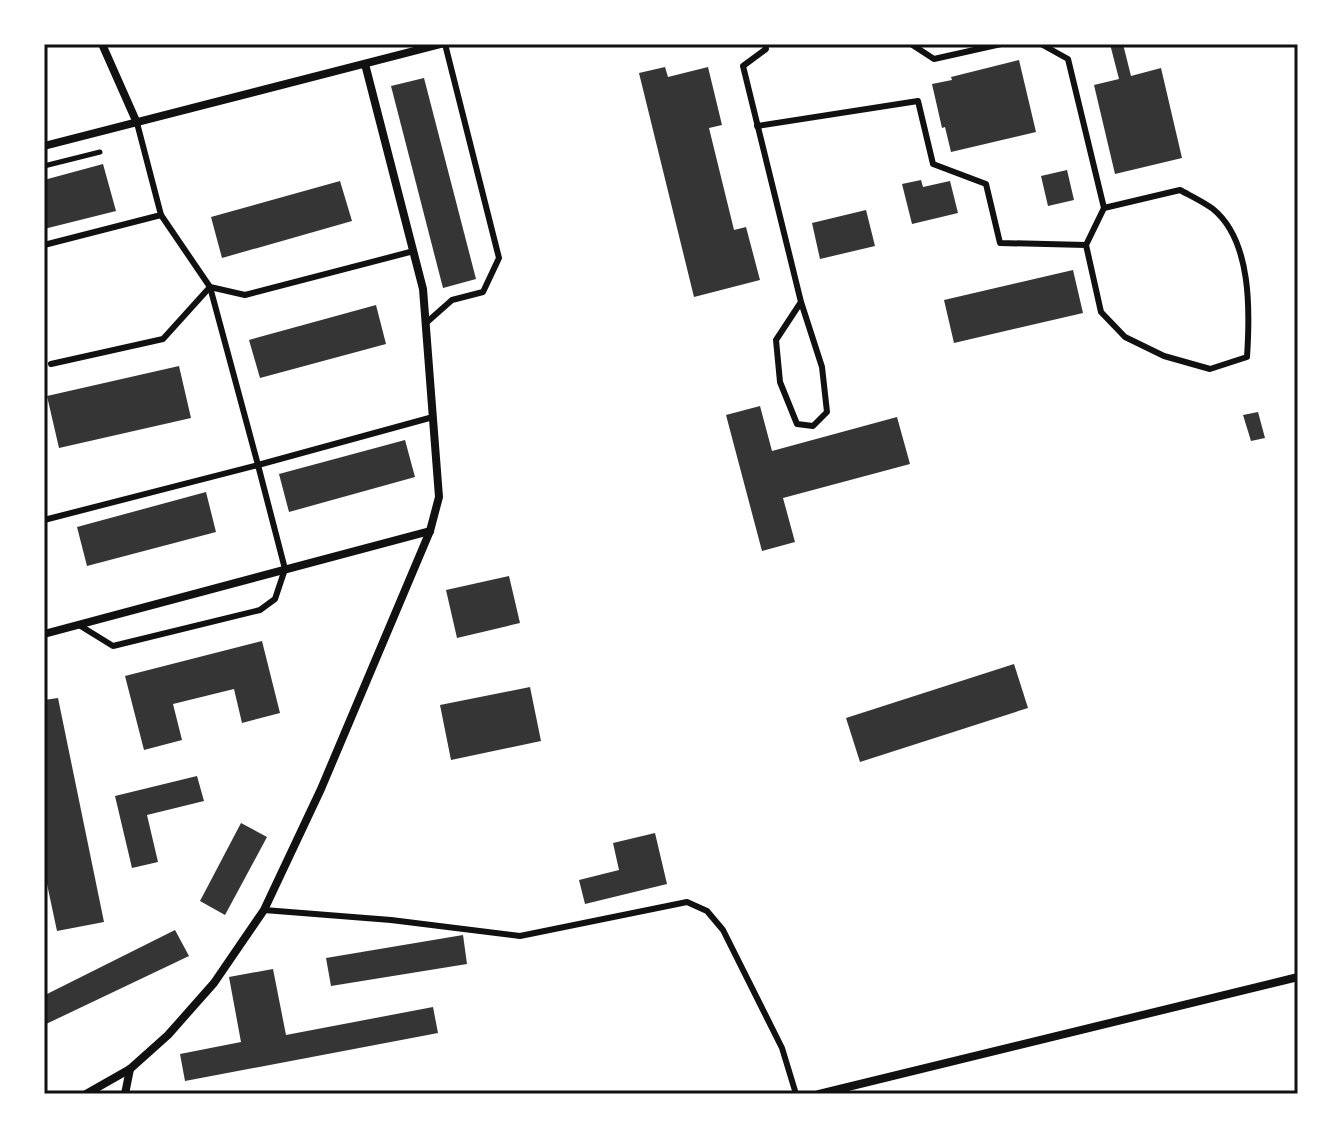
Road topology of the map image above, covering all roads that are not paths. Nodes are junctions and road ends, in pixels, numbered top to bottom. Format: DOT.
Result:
graph roads {
  1 [pos="102,44"];
  2 [pos="443,44"];
  3 [pos="765,44"];
  4 [pos="911,44"];
  5 [pos="1001,44"];
  6 [pos="1041,44"];
  7 [pos="365,64"];
  8 [pos="137,123"];
  9 [pos="757,126"];
  10 [pos="44,146"];
  11 [pos="1104,208"];
  12 [pos="161,215"];
  13 [pos="44,245"];
  14 [pos="1086,245"];
  15 [pos="414,251"];
  16 [pos="210,287"];
  17 [pos="801,302"];
  18 [pos="426,323"];
  19 [pos="51,364"];
  20 [pos="433,417"];
  21 [pos="258,465"];
  22 [pos="44,520"];
  23 [pos="430,531"];
  24 [pos="285,569"];
  25 [pos="79,625"];
  26 [pos="44,634"];
  27 [pos="264,910"];
  28 [pos="1298,977"];
  29 [pos="130,1069"];
  30 [pos="86,1094"];
  31 [pos="125,1094"];
  32 [pos="796,1094"];
  33 [pos="819,1094"];
  1 -- 8 [label="street"];
  2 -- 7 [label="street"];
  2 -- 18 [label="lane"];
  3 -- 9 [label="lane"];
  4 -- 5 [label="lane"];
  6 -- 11 [label="lane"];
  7 -- 8 [label="street"];
  7 -- 15 [label="street"];
  8 -- 10 [label="street"];
  8 -- 12 [label="lane"];
  9 -- 14 [label="lane"];
  9 -- 17 [label="lane"];
  11 -- 14 [label="lane"];
  11 -- 14 [label="lane"];
  12 -- 13 [label="lane"];
  12 -- 16 [label="lane"];
  15 -- 16 [label="lane"];
  15 -- 18 [label="street"];
  16 -- 19 [label="lane"];
  16 -- 21 [label="lane"];
  17 -- 17 [label="lane"];
  18 -- 20 [label="street"];
  20 -- 21 [label="lane"];
  20 -- 23 [label="street"];
  21 -- 22 [label="lane"];
  21 -- 24 [label="lane"];
  23 -- 24 [label="street"];
  23 -- 27 [label="street"];
  24 -- 25 [label="street"];
  24 -- 25 [label="lane"];
  25 -- 26 [label="street"];
  27 -- 29 [label="street"];
  27 -- 32 [label="lane"];
  28 -- 33 [label="street"];
  29 -- 30 [label="street"];
  29 -- 31 [label="street"];
}
